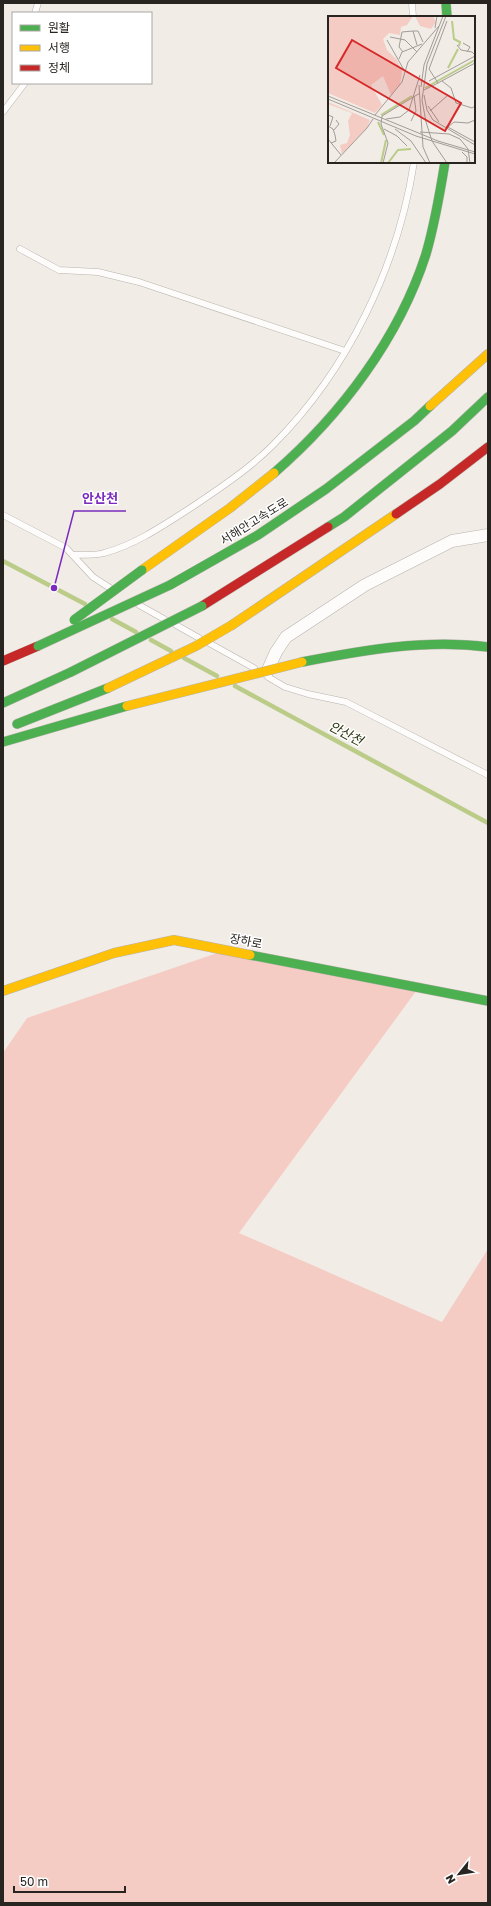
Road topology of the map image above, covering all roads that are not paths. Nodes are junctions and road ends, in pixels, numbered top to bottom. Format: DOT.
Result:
graph roads {
  1 [pos="405,3"];
  2 [pos="412,3"];
  3 [pos="446,3"];
  4 [pos="413,16"];
  5 [pos="446,16"];
  6 [pos="24,84"];
  7 [pos="3,112"];
  8 [pos="414,163"];
  9 [pos="445,163"];
  10 [pos="20,249"];
  11 [pos="345,351"];
  12 [pos="488,354"];
  13 [pos="488,397"];
  14 [pos="488,447"];
  15 [pos="3,515"];
  16 [pos="488,535"];
  17 [pos="73,555"];
  18 [pos="38,646"];
  19 [pos="488,647"];
  20 [pos="3,661"];
  21 [pos="266,675"];
  22 [pos="3,703"];
  23 [pos="9,727"];
  24 [pos="3,742"];
  25 [pos="488,775"];
  26 [pos="4,992"];
  27 [pos="488,1000"];
  1 -- 2 [label="lane"];
  2 -- 4 [label="lane"];
  3 -- 5 [label="main road"];
  6 -- 7 [label="lane"];
  8 -- 11 [label="lane"];
  9 -- 18 [label="main road, bridge"];
  10 -- 11 [label="lane"];
  11 -- 17 [label="lane"];
  12 -- 18 [label="main road, 서해안고속도로, bridge"];
  13 -- 22 [label="main road, bridge"];
  14 -- 23 [label="main road, bridge"];
  15 -- 17 [label="lane"];
  16 -- 21 [label="street"];
  17 -- 21 [label="lane"];
  18 -- 20 [label="main road, 서해안고속도로"];
  19 -- 24 [label="main road, bridge"];
  21 -- 25 [label="lane"];
  26 -- 27 [label="main road, 장하로"];
}
